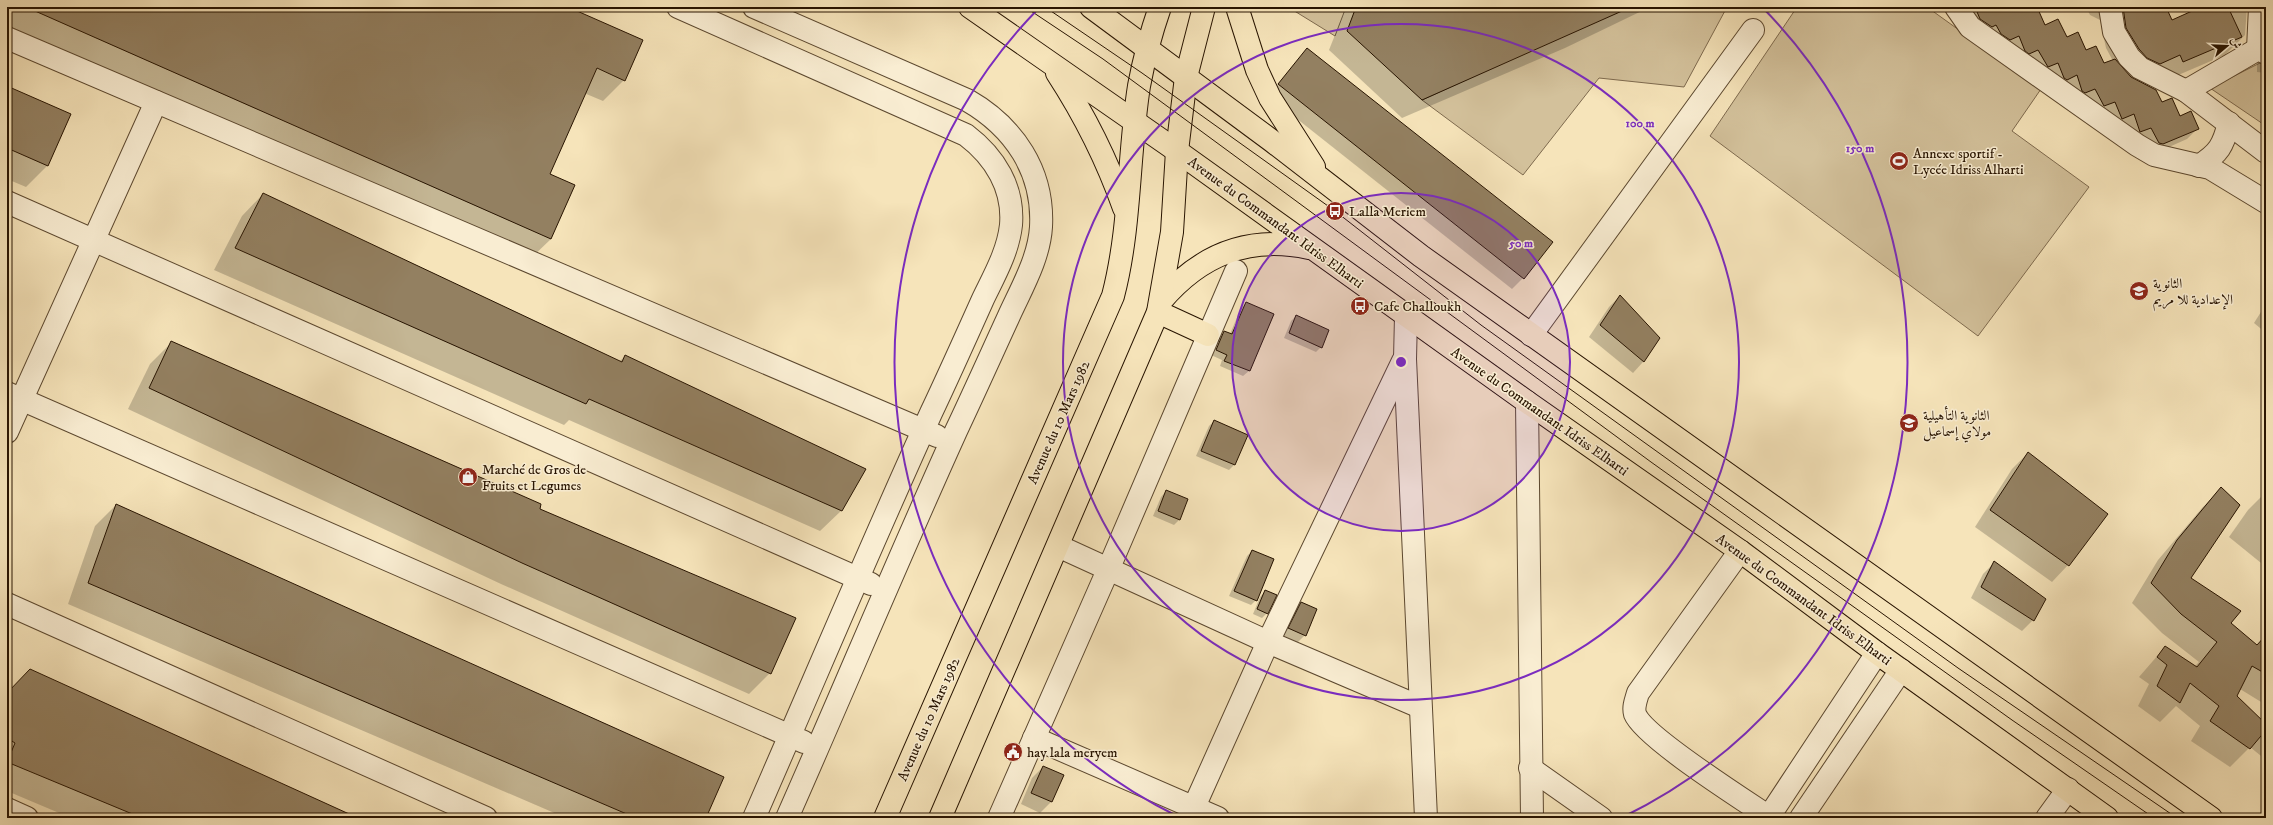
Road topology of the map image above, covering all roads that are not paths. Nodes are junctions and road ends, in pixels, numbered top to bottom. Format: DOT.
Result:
graph roads {
  1 [pos="678,7"];
  2 [pos="754,7"];
  3 [pos="970,7"];
  4 [pos="1091,7"];
  5 [pos="1160,7"];
  6 [pos="1204,7"];
  7 [pos="1237,7"];
  8 [pos="1956,7"];
  9 [pos="2110,7"];
  10 [pos="2260,7"];
  11 [pos="1753,30"];
  12 [pos="7,38"];
  13 [pos="1147,48"];
  14 [pos="2262,51"];
  15 [pos="1052,65"];
  16 [pos="1186,77"];
  17 [pos="2186,91"];
  18 [pos="156,102"];
  19 [pos="1135,122"];
  20 [pos="2229,123"];
  21 [pos="1177,151"];
  22 [pos="2266,152"];
  23 [pos="2199,166"];
  24 [pos="1322,180"];
  25 [pos="7,202"];
  26 [pos="2266,202"];
  27 [pos="1126,214"];
  28 [pos="94,240"];
  29 [pos="1313,249"];
  30 [pos="1236,271"];
  31 [pos="1159,307"];
  32 [pos="1406,316"];
  33 [pos="1208,335"];
  34 [pos="1531,335"];
  35 [pos="1404,359"];
  36 [pos="14,396"];
  37 [pos="1527,402"];
  38 [pos="923,430"];
  39 [pos="7,432"];
  40 [pos="951,443"];
  41 [pos="1058,546"];
  42 [pos="1740,551"];
  43 [pos="1108,570"];
  44 [pos="859,578"];
  45 [pos="887,590"];
  46 [pos="7,604"];
  47 [pos="1268,642"];
  48 [pos="1877,653"];
  49 [pos="1901,670"];
  50 [pos="1420,707"];
  51 [pos="790,736"];
  52 [pos="1034,738"];
  53 [pos="818,748"];
  54 [pos="1530,768"];
  55 [pos="2068,789"];
  56 [pos="1194,807"];
  57 [pos="7,809"];
  58 [pos="1004,816"];
  59 [pos="1768,817"];
  60 [pos="27,818"];
  61 [pos="486,818"];
  62 [pos="754,818"];
  63 [pos="787,818"];
  64 [pos="885,818"];
  65 [pos="940,818"];
  66 [pos="1218,818"];
  67 [pos="1426,818"];
  68 [pos="1532,818"];
  69 [pos="1601,818"];
  70 [pos="1801,818"];
  71 [pos="2046,818"];
  72 [pos="2107,818"];
  73 [pos="2211,818"];
  1 -- 38 [label="street"];
  2 -- 40 [label="street"];
  3 -- 15 [label="main road, Avenue du Commandant Idriss Elharti"];
  4 -- 13 [label="main road"];
  5 -- 13 [label="main road, Avenue du 10 Mars 1982"];
  6 -- 16 [label="main road"];
  7 -- 24 [label="main road"];
  8 -- 23 [label="street"];
  9 -- 17 [label="street"];
  10 -- 14 [label="street"];
  11 -- 34 [label="street"];
  12 -- 18 [label="street"];
  13 -- 16 [label="main road"];
  13 -- 19 [label="main road, Avenue du 10 Mars 1982"];
  14 -- 17 [label="street"];
  15 -- 19 [label="main road, Avenue du Commandant Idriss Elharti"];
  15 -- 27 [label="main road"];
  16 -- 21 [label="main road"];
  16 -- 24 [label="main road"];
  17 -- 20 [label="street"];
  18 -- 28 [label="street"];
  18 -- 38 [label="street"];
  19 -- 21 [label="main road, Avenue du Commandant Idriss Elharti"];
  19 -- 27 [label="main road, Avenue du 10 Mars 1982"];
  20 -- 22 [label="street"];
  20 -- 23 [label="street"];
  21 -- 29 [label="main road, Avenue du Commandant Idriss Elharti"];
  21 -- 31 [label="main road"];
  23 -- 26 [label="street"];
  24 -- 34 [label="main road"];
  25 -- 28 [label="street"];
  27 -- 64 [label="main road, Avenue du 10 Mars 1982"];
  28 -- 36 [label="street"];
  28 -- 44 [label="street"];
  29 -- 31 [label="main road"];
  29 -- 32 [label="main road, Avenue du Commandant Idriss Elharti"];
  30 -- 33 [label="street"];
  31 -- 33 [label="main road"];
  31 -- 41 [label="main road"];
  32 -- 35 [label="street"];
  32 -- 37 [label="main road, Avenue du Commandant Idriss Elharti"];
  33 -- 43 [label="street"];
  34 -- 73 [label="main road"];
  35 -- 47 [label="street"];
  35 -- 50 [label="street"];
  36 -- 39 [label="street"];
  36 -- 51 [label="street"];
  37 -- 42 [label="main road, Avenue du Commandant Idriss Elharti"];
  37 -- 54 [label="street"];
  38 -- 40 [label="street"];
  38 -- 44 [label="street"];
  40 -- 45 [label="street"];
  41 -- 43 [label="street"];
  41 -- 65 [label="main road"];
  42 -- 48 [label="main road, Avenue du Commandant Idriss Elharti"];
  42 -- 59 [label="street"];
  43 -- 47 [label="street"];
  43 -- 52 [label="street"];
  44 -- 45 [label="street"];
  44 -- 51 [label="street"];
  45 -- 53 [label="street"];
  46 -- 61 [label="street"];
  47 -- 50 [label="street"];
  47 -- 56 [label="street"];
  48 -- 49 [label="main road, Avenue du Commandant Idriss Elharti"];
  48 -- 59 [label="street"];
  49 -- 55 [label="main road, Avenue du Commandant Idriss Elharti"];
  49 -- 70 [label="street"];
  50 -- 67 [label="street"];
  51 -- 53 [label="street"];
  51 -- 62 [label="street"];
  52 -- 56 [label="street"];
  52 -- 58 [label="street"];
  53 -- 63 [label="street"];
  54 -- 68 [label="street"];
  54 -- 69 [label="street"];
  55 -- 71 [label="street"];
  55 -- 72 [label="main road, Avenue du Commandant Idriss Elharti"];
  56 -- 66 [label="street"];
  57 -- 60 [label="street"];
}
